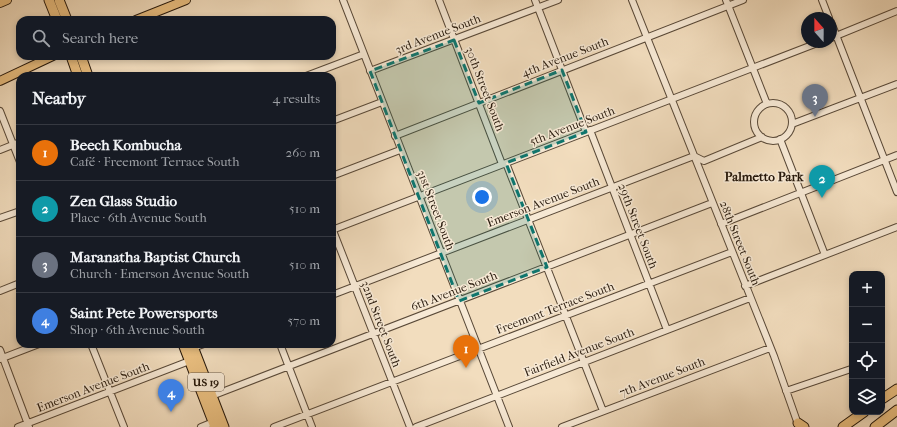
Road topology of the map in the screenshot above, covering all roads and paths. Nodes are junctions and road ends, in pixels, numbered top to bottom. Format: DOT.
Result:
graph roads {
  1 [pos="7,0"];
  2 [pos="49,0"];
  3 [pos="59,0"];
  4 [pos="186,0"];
  5 [pos="343,0"];
  6 [pos="439,0"];
  7 [pos="535,0"];
  8 [pos="558,0"];
  9 [pos="632,0"];
  10 [pos="742,0"];
  11 [pos="822,0"];
  12 [pos="0,3"];
  13 [pos="728,3"];
  14 [pos="538,8"];
  15 [pos="897,11"];
  16 [pos="827,12"];
  17 [pos="55,16"];
  18 [pos="65,16"];
  19 [pos="146,16"];
  20 [pos="837,36"];
  21 [pos="647,37"];
  22 [pos="454,40"];
  23 [pos="837,44"];
  24 [pos="805,48"];
  25 [pos="364,54"];
  26 [pos="45,60"];
  27 [pos="72,60"];
  28 [pos="82,60"];
  29 [pos="753,68"];
  30 [pos="562,70"];
  31 [pos="370,71"];
  32 [pos="19,72"];
  33 [pos="76,72"];
  34 [pos="87,72"];
  35 [pos="317,72"];
  36 [pos="16,73"];
  37 [pos="0,81"];
  38 [pos="897,84"];
  39 [pos="860,98"];
  40 [pos="671,100"];
  41 [pos="382,102"];
  42 [pos="479,103"];
  43 [pos="767,104"];
  44 [pos="0,111"];
  45 [pos="336,119"];
  46 [pos="792,124"];
  47 [pos="588,131"];
  48 [pos="395,136"];
  49 [pos="762,137"];
  50 [pos="780,139"];
  51 [pos="16,143"];
  52 [pos="13,144"];
  53 [pos="0,150"];
  54 [pos="400,150"];
  55 [pos="16,152"];
  56 [pos="897,155"];
  57 [pos="694,156"];
  58 [pos="884,160"];
  59 [pos="504,163"];
  60 [pos="336,174"];
  61 [pos="612,187"];
  62 [pos="801,192"];
  63 [pos="897,192"];
  64 [pos="418,197"];
  65 [pos="712,203"];
  66 [pos="16,212"];
  67 [pos="0,218"];
  68 [pos="528,220"];
  69 [pos="720,224"];
  70 [pos="897,227"];
  71 [pos="336,228"];
  72 [pos="630,235"];
  73 [pos="336,239"];
  74 [pos="732,252"];
  75 [pos="441,253"];
  76 [pos="825,255"];
  77 [pos="547,266"];
  78 [pos="649,284"];
  79 [pos="16,285"];
  80 [pos="355,286"];
  81 [pos="745,286"];
  82 [pos="0,291"];
  83 [pos="336,293"];
  84 [pos="750,298"];
  85 [pos="459,301"];
  86 [pos="566,316"];
  87 [pos="667,330"];
  88 [pos="373,334"];
  89 [pos="28,348"];
  90 [pos="93,348"];
  91 [pos="188,348"];
  92 [pos="282,348"];
  93 [pos="770,348"];
  94 [pos="478,349"];
  95 [pos="0,350"];
  96 [pos="2,358"];
  97 [pos="193,360"];
  98 [pos="585,362"];
  99 [pos="289,366"];
  100 [pos="849,370"];
  101 [pos="392,382"];
  102 [pos="897,389"];
  103 [pos="786,391"];
  104 [pos="110,392"];
  105 [pos="497,396"];
  106 [pos="885,397"];
  107 [pos="208,398"];
  108 [pos="897,410"];
  109 [pos="603,411"];
  110 [pos="308,414"];
  111 [pos="860,415"];
  112 [pos="218,424"];
  113 [pos="29,425"];
  114 [pos="800,426"];
  115 [pos="18,427"];
  116 [pos="124,427"];
  117 [pos="201,427"];
  118 [pos="274,427"];
  119 [pos="312,427"];
  120 [pos="410,427"];
  121 [pos="416,427"];
  122 [pos="509,427"];
  123 [pos="562,427"];
  124 [pos="843,427"];
  125 [pos="875,427"];
  1 -- 12 [label="main road"];
  2 -- 17 [label="highway"];
  3 -- 18 [label="highway"];
  4 -- 19 [label="main road"];
  5 -- 25 [label="street, 31st Street South"];
  6 -- 22 [label="street, 30th Street South"];
  7 -- 14 [label="street, 29th Street South"];
  8 -- 14 [label="street, 3rd Avenue South"];
  9 -- 21 [label="street, 28th Street South"];
  10 -- 13 [label="street, 4th Avenue South"];
  11 -- 16 [label="street"];
  13 -- 21 [label="street, 4th Avenue South"];
  13 -- 29 [label="street"];
  14 -- 22 [label="street, 3rd Avenue South"];
  14 -- 30 [label="street, 29th Street South"];
  15 -- 20 [label="street"];
  21 -- 30 [label="street, 4th Avenue South"];
  21 -- 40 [label="street, 28th Street South"];
  22 -- 31 [label="street, 3rd Avenue South"];
  22 -- 42 [label="street, 30th Street South"];
  23 -- 39 [label="street"];
  24 -- 29 [label="street, 5th Avenue South"];
  25 -- 31 [label="street, 31st Street South"];
  25 -- 35 [label="street"];
  26 -- 32 [label="main road"];
  27 -- 33 [label="highway"];
  28 -- 34 [label="highway"];
  29 -- 40 [label="street, 5th Avenue South"];
  29 -- 43 [label="street"];
  30 -- 42 [label="street, 4th Avenue South"];
  30 -- 47 [label="street, 29th Street South"];
  31 -- 41 [label="street, 31st Street South"];
  36 -- 37 [label="main road"];
  38 -- 39 [label="street"];
  39 -- 46 [label="street"];
  39 -- 58 [label="street"];
  40 -- 47 [label="street, 5th Avenue South"];
  40 -- 57 [label="street, 28th Street South"];
  41 -- 45 [label="street"];
  41 -- 48 [label="street, 31st Street South"];
  42 -- 48 [label="street, 4th Avenue South"];
  42 -- 59 [label="street, 30th Street South"];
  43 -- 46 [label="street"];
  43 -- 49 [label="street"];
  44 -- 52 [label="street"];
  46 -- 50 [label="street"];
  47 -- 59 [label="street, 5th Avenue South"];
  47 -- 61 [label="street, 29th Street South"];
  48 -- 54 [label="street, 31st Street South"];
  49 -- 50 [label="street"];
  49 -- 57 [label="street, Emerson Avenue South"];
  50 -- 62 [label="street"];
  51 -- 52 [label="street"];
  52 -- 53 [label="street"];
  52 -- 55 [label="street"];
  54 -- 60 [label="street"];
  54 -- 64 [label="street, 31st Street South"];
  56 -- 58 [label="street"];
  57 -- 61 [label="street, Emerson Avenue South"];
  57 -- 65 [label="street, 28th Street South"];
  58 -- 62 [label="street"];
  58 -- 63 [label="street"];
  59 -- 64 [label="street, 5th Avenue South"];
  59 -- 68 [label="street, 30th Street South"];
  61 -- 68 [label="street, Emerson Avenue South"];
  61 -- 72 [label="street, 29th Street South"];
  62 -- 69 [label="street"];
  62 -- 76 [label="street"];
  64 -- 71 [label="street, 5th Avenue South"];
  64 -- 75 [label="street, 31st Street South"];
  65 -- 69 [label="street, 28th Street South"];
  65 -- 72 [label="street, 6th Avenue South"];
  66 -- 67 [label="street"];
  68 -- 75 [label="street, Emerson Avenue South"];
  68 -- 77 [label="street, 30th Street South"];
  69 -- 74 [label="street, 28th Street South"];
  70 -- 76 [label="street"];
  72 -- 77 [label="street, 6th Avenue South"];
  72 -- 78 [label="street, 29th Street South"];
  73 -- 80 [label="street, 32nd Street South"];
  74 -- 78 [label="street, Freemont Terrace South"];
  74 -- 81 [label="street, 28th Street South"];
  75 -- 80 [label="street, Emerson Avenue South"];
  75 -- 85 [label="street, 31st Street South"];
  76 -- 81 [label="street"];
  77 -- 85 [label="street, 6th Avenue South"];
  77 -- 86 [label="street, 30th Street South"];
  78 -- 86 [label="street, Freemont Terrace South"];
  78 -- 87 [label="street, 29th Street South"];
  79 -- 82 [label="street"];
  80 -- 83 [label="street, Emerson Avenue South"];
  80 -- 88 [label="street, 32nd Street South"];
  81 -- 84 [label="street, 28th Street South"];
  84 -- 87 [label="street, Fairfield Avenue South"];
  84 -- 93 [label="street, 28th Street South"];
  85 -- 88 [label="street, 6th Avenue South"];
  85 -- 94 [label="street, 31st Street South"];
  86 -- 94 [label="street, Freemont Terrace South"];
  86 -- 98 [label="street, 30th Street South"];
  87 -- 98 [label="street, Fairfield Avenue South"];
  88 -- 99 [label="street, 6th Avenue South"];
  88 -- 101 [label="street, 32nd Street South"];
  89 -- 96 [label="street"];
  90 -- 104 [label="street"];
  91 -- 97 [label="highway, US 19"];
  92 -- 99 [label="street"];
  93 -- 103 [label="street, 28th Street South"];
  93 -- 109 [label="street, 7th Avenue South"];
  94 -- 101 [label="street, Freemont Terrace South"];
  94 -- 105 [label="street, 31st Street South"];
  95 -- 96 [label="street"];
  96 -- 113 [label="street"];
  97 -- 104 [label="street, Emerson Avenue South"];
  97 -- 107 [label="highway, US 19"];
  98 -- 105 [label="street, Fairfield Avenue South"];
  98 -- 109 [label="street, 30th Street South"];
  99 -- 107 [label="street, 6th Avenue South"];
  99 -- 110 [label="street"];
  100 -- 103 [label="street"];
  101 -- 110 [label="street, Freemont Terrace South"];
  101 -- 120 [label="street, 32nd Street South"];
  102 -- 106 [label="highway"];
  103 -- 114 [label="street, 28th Street South"];
  104 -- 113 [label="street, Emerson Avenue South"];
  104 -- 116 [label="street"];
  105 -- 121 [label="street, Fairfield Avenue South"];
  105 -- 122 [label="street, 31st Street South"];
  107 -- 112 [label="highway, US 19"];
  108 -- 125 [label="highway"];
  109 -- 123 [label="street, 7th Avenue South"];
  110 -- 118 [label="street, Freemont Terrace South"];
  110 -- 119 [label="street"];
  111 -- 124 [label="highway"];
  112 -- 117 [label="street"];
  113 -- 115 [label="street, Emerson Avenue South"];
}
